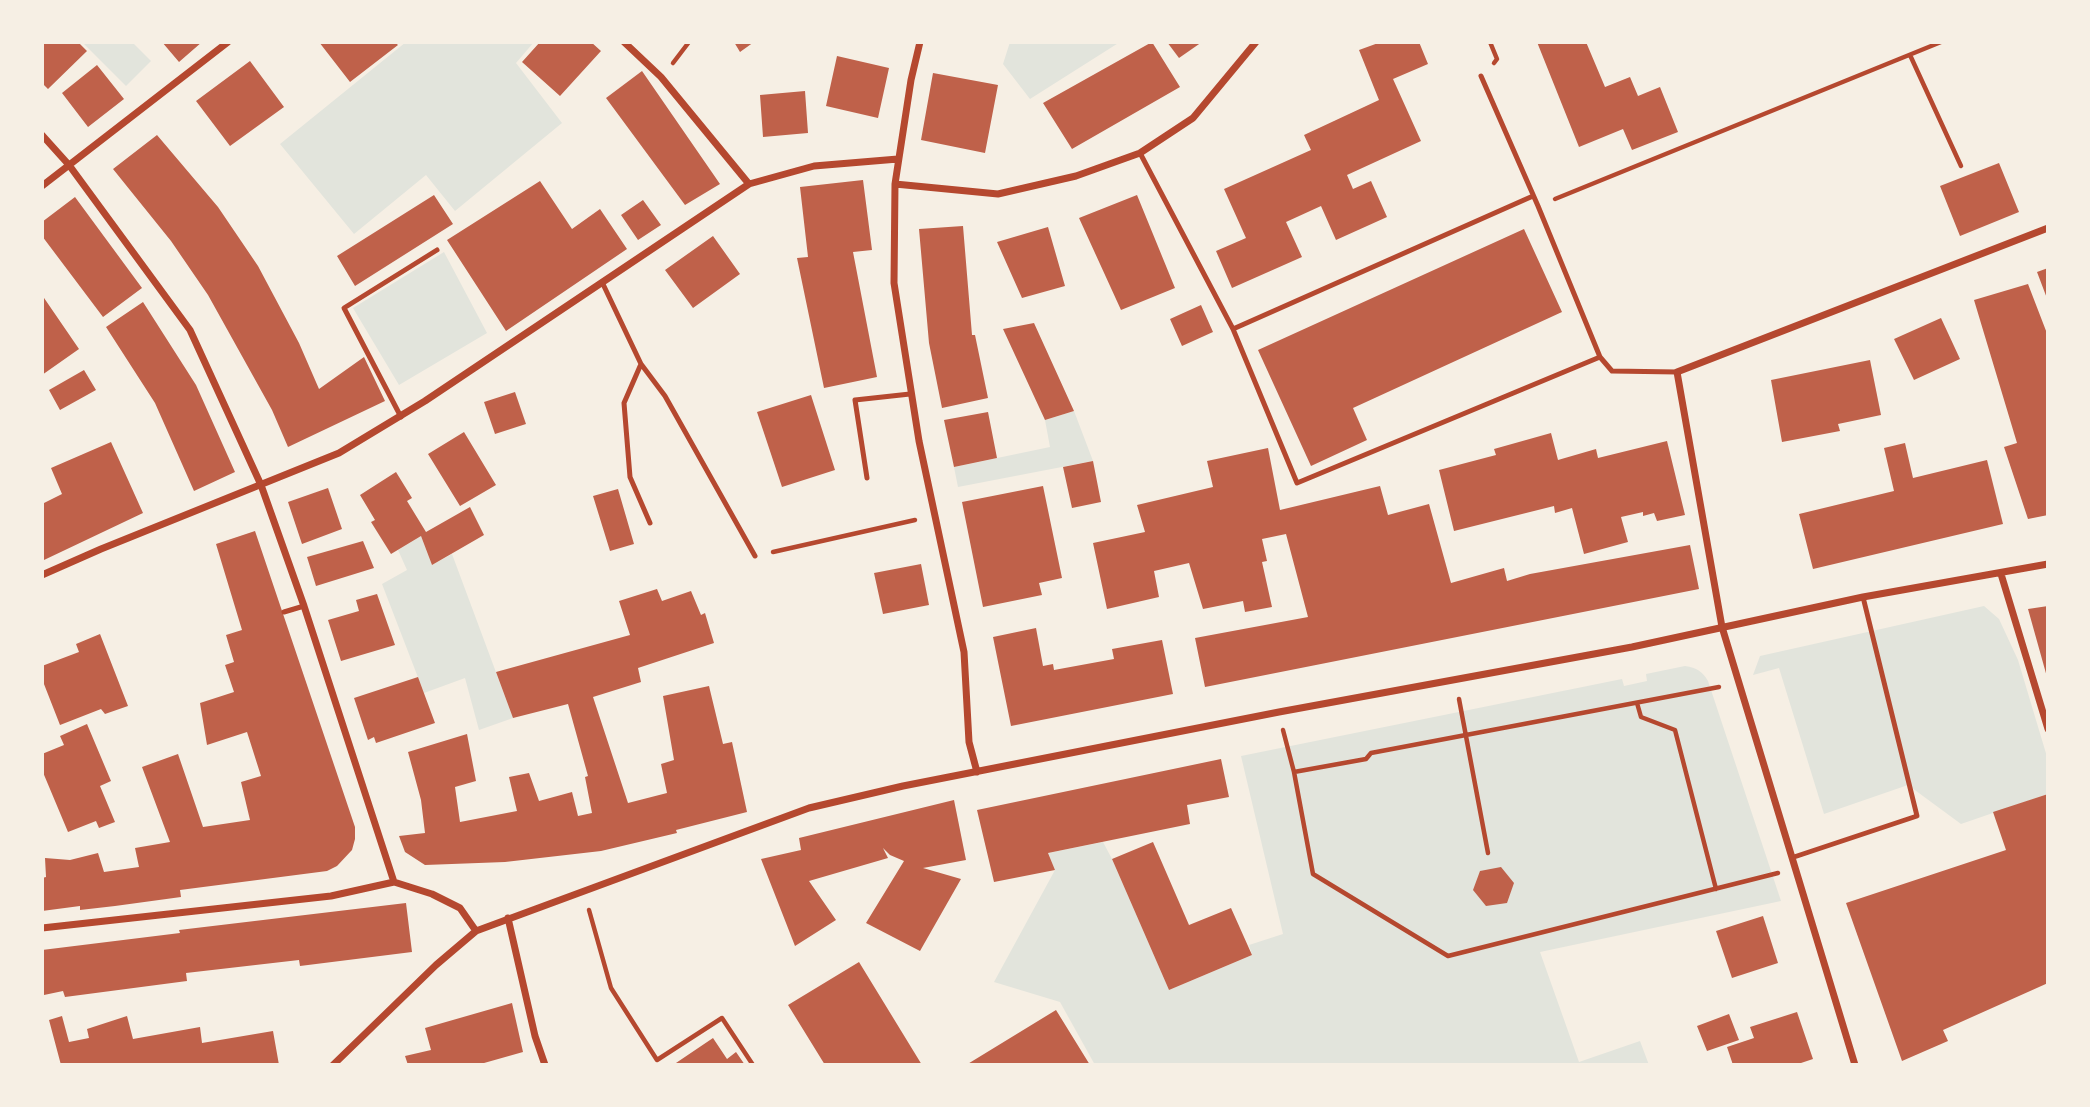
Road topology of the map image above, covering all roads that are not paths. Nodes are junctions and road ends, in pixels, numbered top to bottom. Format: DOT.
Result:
graph roads {
  1 [pos="228,42"];
  2 [pos="624,42"];
  3 [pos="920,42"];
  4 [pos="1256,42"];
  5 [pos="1481,76"];
  6 [pos="42,135"];
  7 [pos="1140,153"];
  8 [pos="898,159"];
  9 [pos="69,165"];
  10 [pos="749,184"];
  11 [pos="895,184"];
  12 [pos="42,186"];
  13 [pos="1533,196"];
  14 [pos="2048,228"];
  15 [pos="438,250"];
  16 [pos="603,282"];
  17 [pos="1233,329"];
  18 [pos="1600,357"];
  19 [pos="641,364"];
  20 [pos="1677,372"];
  21 [pos="910,394"];
  22 [pos="401,416"];
  23 [pos="867,478"];
  24 [pos="261,485"];
  25 [pos="650,523"];
  26 [pos="755,556"];
  27 [pos="2048,564"];
  28 [pos="2001,574"];
  29 [pos="42,575"];
  30 [pos="1863,597"];
  31 [pos="304,606"];
  32 [pos="284,612"];
  33 [pos="1722,627"];
  34 [pos="2048,729"];
  35 [pos="976,772"];
  36 [pos="1794,857"];
  37 [pos="394,882"];
  38 [pos="508,918"];
  39 [pos="42,928"];
  40 [pos="476,930"];
  41 [pos="333,1065"];
  42 [pos="545,1065"];
  43 [pos="1855,1065"];
  1 -- 9 [label="street"];
  2 -- 10 [label="street"];
  3 -- 8 [label="street"];
  4 -- 7 [label="street"];
  5 -- 13 [label="lane"];
  6 -- 9 [label="street"];
  7 -- 11 [label="street"];
  7 -- 17 [label="lane"];
  8 -- 10 [label="street"];
  8 -- 11 [label="street"];
  9 -- 12 [label="street"];
  9 -- 24 [label="street"];
  10 -- 16 [label="street"];
  11 -- 21 [label="street"];
  13 -- 17 [label="lane"];
  13 -- 18 [label="lane"];
  14 -- 20 [label="street"];
  15 -- 22 [label="lane"];
  16 -- 19 [label="lane"];
  16 -- 22 [label="street"];
  17 -- 18 [label="lane"];
  18 -- 20 [label="lane"];
  19 -- 25 [label="lane"];
  19 -- 26 [label="lane"];
  20 -- 33 [label="street"];
  21 -- 23 [label="lane"];
  21 -- 35 [label="street"];
  22 -- 24 [label="street"];
  24 -- 29 [label="street"];
  24 -- 31 [label="street"];
  27 -- 28 [label="street"];
  28 -- 30 [label="street"];
  28 -- 34 [label="street"];
  30 -- 33 [label="street"];
  30 -- 36 [label="lane"];
  31 -- 32 [label="lane"];
  31 -- 37 [label="street"];
  33 -- 35 [label="street"];
  33 -- 36 [label="street"];
  35 -- 38 [label="street"];
  36 -- 43 [label="street"];
  37 -- 39 [label="street"];
  37 -- 40 [label="street"];
  38 -- 40 [label="street"];
  38 -- 42 [label="street"];
  40 -- 41 [label="street"];
}
